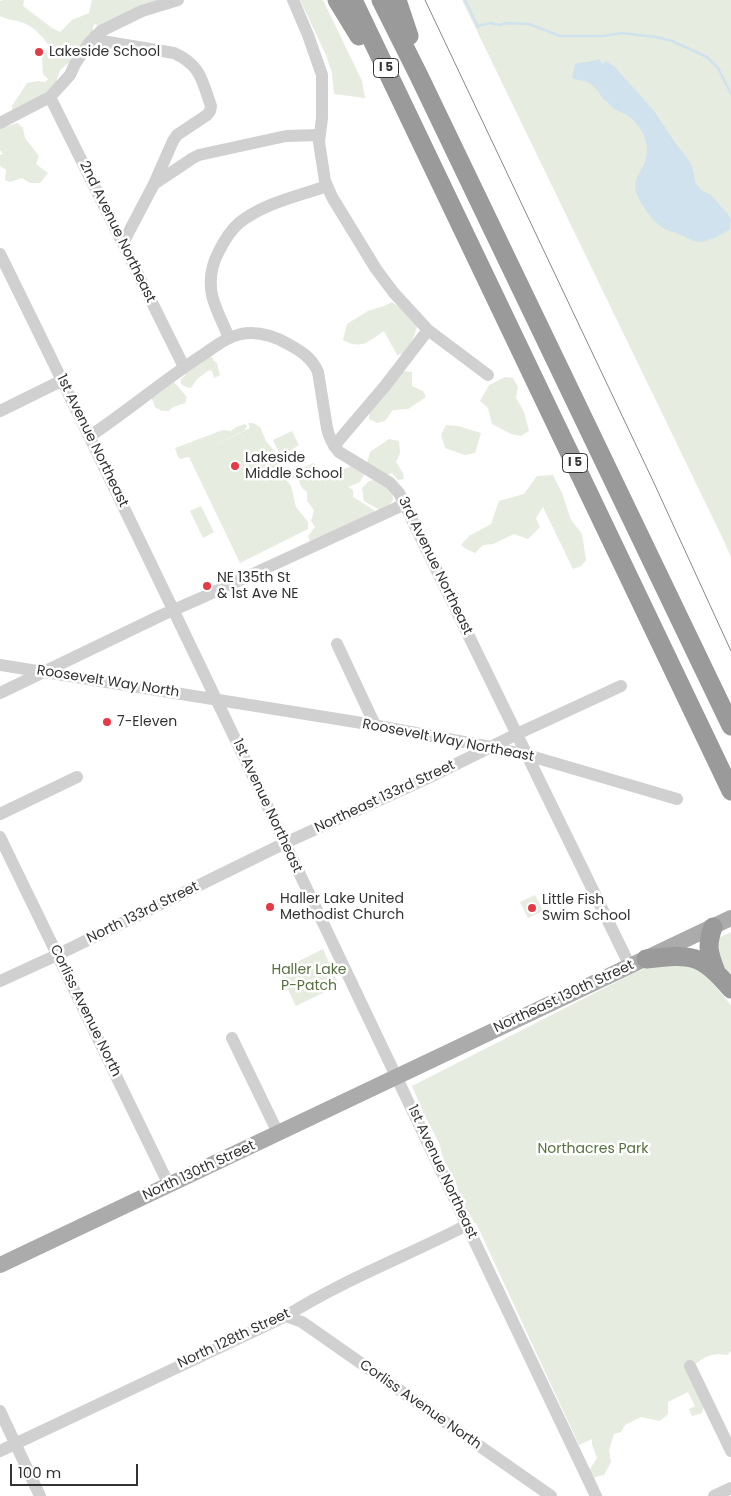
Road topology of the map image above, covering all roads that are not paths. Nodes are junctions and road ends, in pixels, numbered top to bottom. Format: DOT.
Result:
graph roads {
  1 [pos="178,0"];
  2 [pos="293,0"];
  3 [pos="337,0"];
  4 [pos="354,0"];
  5 [pos="381,0"];
  6 [pos="397,0"];
  7 [pos="94,36"];
  8 [pos="419,76"];
  9 [pos="50,97"];
  10 [pos="0,123"];
  11 [pos="319,135"];
  12 [pos="419,136"];
  13 [pos="154,184"];
  14 [pos="327,186"];
  15 [pos="123,243"];
  16 [pos="0,254"];
  17 [pos="428,330"];
  18 [pos="229,338"];
  19 [pos="184,367"];
  20 [pos="488,376"];
  21 [pos="62,380"];
  22 [pos="0,410"];
  23 [pos="90,436"];
  24 [pos="334,446"];
  25 [pos="405,504"];
  26 [pos="174,610"];
  27 [pos="336,644"];
  28 [pos="0,665"];
  29 [pos="44,671"];
  30 [pos="621,686"];
  31 [pos="0,693"];
  32 [pos="216,700"];
  33 [pos="375,725"];
  34 [pos="731,726"];
  35 [pos="517,734"];
  36 [pos="491,747"];
  37 [pos="527,755"];
  38 [pos="77,777"];
  39 [pos="731,791"];
  40 [pos="677,799"];
  41 [pos="0,814"];
  42 [pos="0,837"];
  43 [pos="285,843"];
  44 [pos="731,918"];
  45 [pos="713,926"];
  46 [pos="57,954"];
  47 [pos="638,962"];
  48 [pos="716,972"];
  49 [pos="0,981"];
  50 [pos="731,989"];
  51 [pos="232,1038"];
  52 [pos="397,1076"];
  53 [pos="278,1133"];
  54 [pos="169,1185"];
  55 [pos="467,1225"];
  56 [pos="0,1265"];
  57 [pos="286,1316"];
  58 [pos="690,1366"];
  59 [pos="0,1411"];
  60 [pos="16,1443"];
  61 [pos="0,1451"];
  62 [pos="731,1451"];
  63 [pos="731,1488"];
  64 [pos="40,1496"];
  65 [pos="552,1496"];
  66 [pos="596,1496"];
  67 [pos="714,1496"];
  1 -- 7 [label="street"];
  2 -- 11 [label="street"];
  3 -- 12 [label="highway"];
  4 -- 12 [label="highway, I 5"];
  5 -- 8 [label="highway, I 5"];
  6 -- 8 [label="highway"];
  7 -- 9 [label="street"];
  7 -- 13 [label="street"];
  8 -- 34 [label="highway, I 5"];
  9 -- 10 [label="street"];
  9 -- 15 [label="street, 2nd Avenue Northeast"];
  11 -- 13 [label="street"];
  11 -- 14 [label="street"];
  12 -- 39 [label="highway, I 5"];
  13 -- 15 [label="street"];
  14 -- 17 [label="street"];
  14 -- 18 [label="street"];
  15 -- 19 [label="street, 2nd Avenue Northeast"];
  16 -- 21 [label="street, 1st Avenue Northeast"];
  17 -- 20 [label="street"];
  17 -- 24 [label="street"];
  18 -- 19 [label="street"];
  18 -- 24 [label="street"];
  19 -- 23 [label="street"];
  21 -- 22 [label="street"];
  21 -- 23 [label="street, 1st Avenue Northeast"];
  23 -- 26 [label="street, 1st Avenue Northeast"];
  24 -- 25 [label="street, 3rd Avenue Northeast"];
  25 -- 26 [label="street"];
  25 -- 35 [label="street, 3rd Avenue Northeast"];
  26 -- 29 [label="street"];
  26 -- 32 [label="street, 1st Avenue Northeast"];
  27 -- 33 [label="street"];
  28 -- 29 [label="street, Roosevelt Way North"];
  29 -- 31 [label="street"];
  29 -- 32 [label="street, Roosevelt Way North"];
  30 -- 35 [label="street, Northeast 133rd Street"];
  32 -- 33 [label="street, Roosevelt Way Northeast"];
  32 -- 43 [label="street, 1st Avenue Northeast"];
  33 -- 36 [label="street, Roosevelt Way Northeast"];
  35 -- 36 [label="street, Northeast 133rd Street"];
  35 -- 37 [label="street, 3rd Avenue Northeast"];
  36 -- 37 [label="street, Roosevelt Way Northeast"];
  36 -- 43 [label="street, Northeast 133rd Street"];
  37 -- 40 [label="street, Roosevelt Way Northeast"];
  37 -- 47 [label="street, 3rd Avenue Northeast"];
  38 -- 41 [label="street"];
  42 -- 46 [label="street, Corliss Avenue North"];
  43 -- 46 [label="street, North 133rd Street"];
  43 -- 52 [label="street, 1st Avenue Northeast"];
  44 -- 45 [label="main road, Northeast 130th Street"];
  45 -- 47 [label="main road, Northeast 130th Street"];
  45 -- 48 [label="highway"];
  46 -- 49 [label="street, North 133rd Street"];
  46 -- 54 [label="street, Corliss Avenue North"];
  47 -- 48 [label="highway"];
  47 -- 52 [label="main road, Northeast 130th Street"];
  48 -- 50 [label="highway"];
  51 -- 53 [label="street"];
  52 -- 53 [label="main road, North 130th Street"];
  52 -- 55 [label="street, 1st Avenue Northeast"];
  53 -- 54 [label="main road, North 130th Street"];
  54 -- 56 [label="main road, North 130th Street"];
  55 -- 57 [label="street, North 128th Street"];
  55 -- 66 [label="street, 1st Avenue Northeast"];
  57 -- 60 [label="street, North 128th Street"];
  57 -- 65 [label="street, Corliss Avenue North"];
  58 -- 62 [label="street"];
  59 -- 60 [label="street"];
  60 -- 61 [label="street, North 128th Street"];
  60 -- 64 [label="street"];
  63 -- 67 [label="street"];
}
